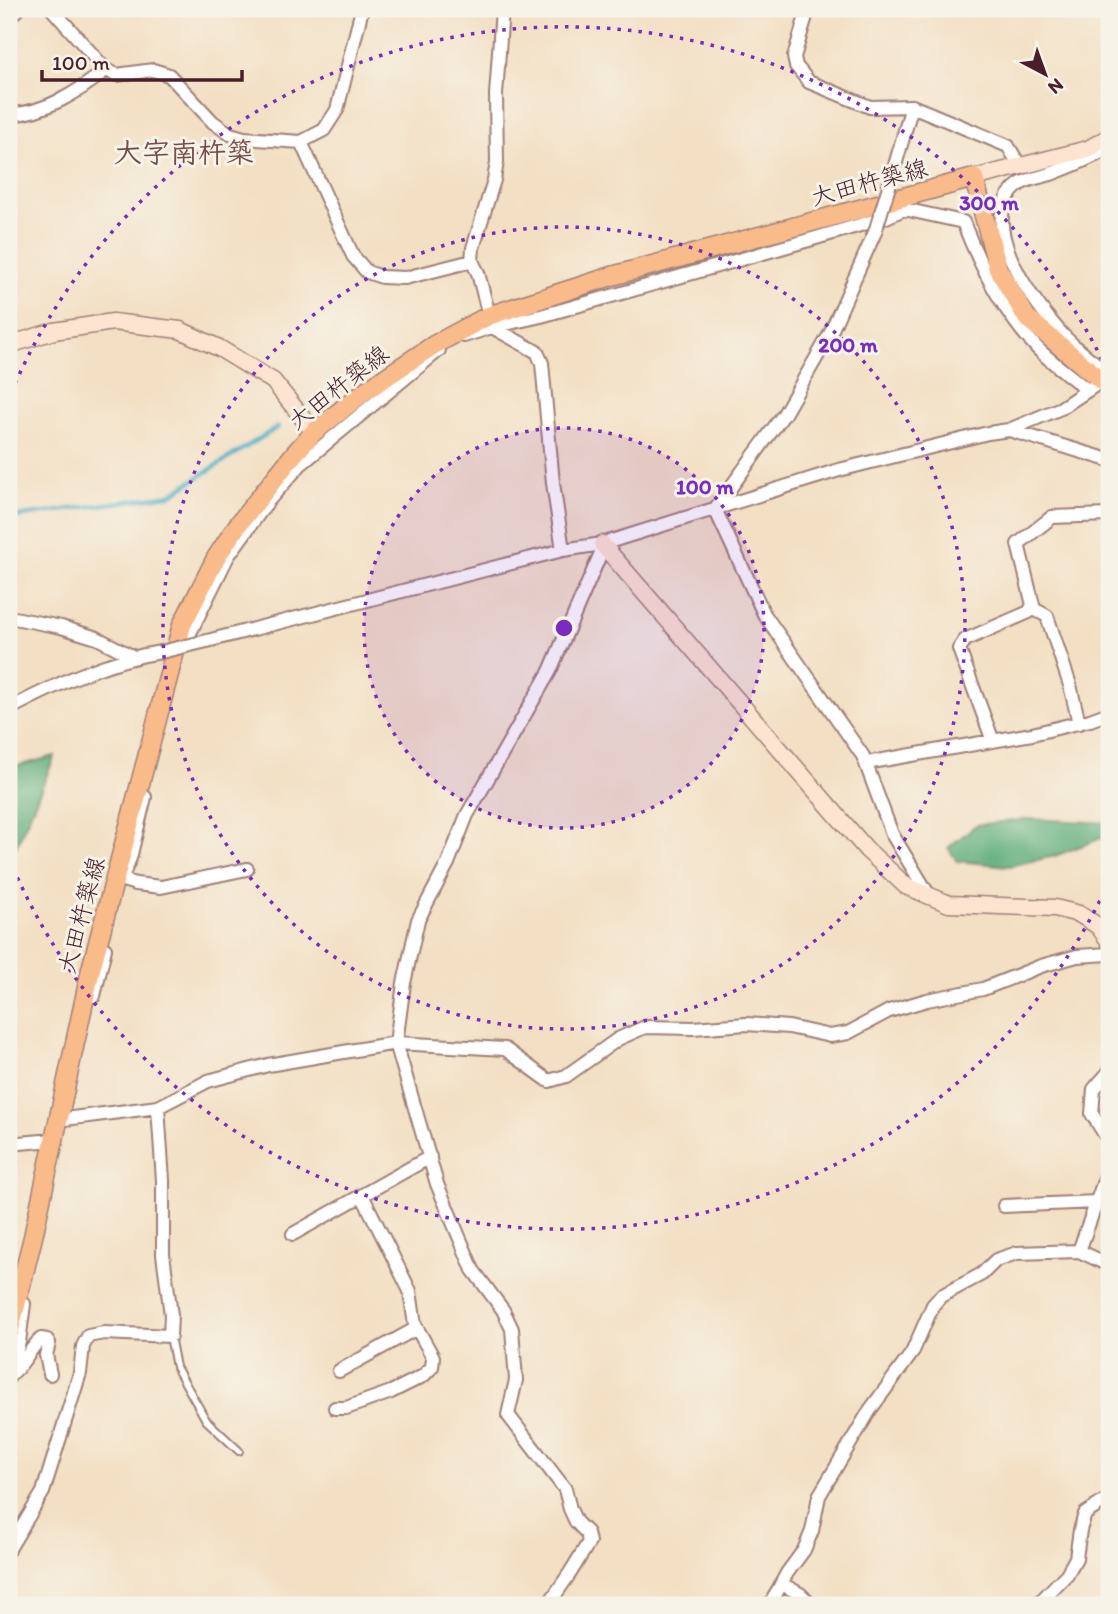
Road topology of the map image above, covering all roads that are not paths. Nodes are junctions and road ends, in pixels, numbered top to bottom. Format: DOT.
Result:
graph roads {
  1 [pos="16,9"];
  2 [pos="52,9"];
  3 [pos="362,9"];
  4 [pos="502,9"];
  5 [pos="808,9"];
  6 [pos="9,15"];
  7 [pos="106,70"];
  8 [pos="912,106"];
  9 [pos="9,115"];
  10 [pos="1109,137"];
  11 [pos="301,142"];
  12 [pos="1102,150"];
  13 [pos="1020,166"];
  14 [pos="974,178"];
  15 [pos="472,261"];
  16 [pos="490,321"];
  17 [pos="9,345"];
  18 [pos="1103,382"];
  19 [pos="1009,430"];
  20 [pos="314,432"];
  21 [pos="1109,460"];
  22 [pos="715,509"];
  23 [pos="1109,515"];
  24 [pos="602,546"];
  25 [pos="563,550"];
  26 [pos="1032,608"];
  27 [pos="9,617"];
  28 [pos="132,656"];
  29 [pos="9,709"];
  30 [pos="1109,713"];
  31 [pos="1079,723"];
  32 [pos="993,741"];
  33 [pos="866,763"];
  34 [pos="247,869"];
  35 [pos="119,879"];
  36 [pos="930,897"];
  37 [pos="1109,941"];
  38 [pos="1109,954"];
  39 [pos="396,1043"];
  40 [pos="1109,1072"];
  41 [pos="158,1107"];
  42 [pos="59,1127"];
  43 [pos="1109,1140"];
  44 [pos="9,1144"];
  45 [pos="429,1157"];
  46 [pos="1109,1167"];
  47 [pos="362,1195"];
  48 [pos="1097,1202"];
  49 [pos="1004,1206"];
  50 [pos="293,1234"];
  51 [pos="1079,1251"];
  52 [pos="1109,1265"];
  53 [pos="417,1328"];
  54 [pos="9,1333"];
  55 [pos="170,1336"];
  56 [pos="339,1371"];
  57 [pos="50,1374"];
  58 [pos="9,1376"];
  59 [pos="335,1408"];
  60 [pos="239,1451"];
  61 [pos="1109,1498"];
  62 [pos="12,1535"];
  63 [pos="9,1549"];
  64 [pos="782,1584"];
  65 [pos="548,1605"];
  66 [pos="770,1605"];
  67 [pos="812,1605"];
  68 [pos="1037,1605"];
  1 -- 6 [label="street"];
  2 -- 7 [label="street"];
  3 -- 11 [label="street"];
  4 -- 15 [label="street"];
  5 -- 8 [label="street"];
  7 -- 9 [label="street"];
  7 -- 11 [label="street"];
  8 -- 13 [label="street"];
  8 -- 22 [label="street, bridge"];
  10 -- 12 [label="street"];
  11 -- 15 [label="street"];
  12 -- 13 [label="street"];
  12 -- 18 [label="street"];
  13 -- 14 [label="street"];
  14 -- 16 [label="main road, 大田杵築線"];
  14 -- 18 [label="main road"];
  15 -- 16 [label="street"];
  16 -- 18 [label="street"];
  16 -- 20 [label="main road, 大田杵築線"];
  16 -- 25 [label="street"];
  16 -- 35 [label="street"];
  17 -- 20 [label="street"];
  18 -- 19 [label="street"];
  19 -- 21 [label="street"];
  19 -- 22 [label="street"];
  20 -- 35 [label="main road, 大田杵築線"];
  22 -- 24 [label="street"];
  22 -- 33 [label="street"];
  23 -- 26 [label="street"];
  24 -- 25 [label="street"];
  24 -- 36 [label="street"];
  24 -- 39 [label="street"];
  25 -- 28 [label="street, bridge"];
  26 -- 31 [label="street"];
  26 -- 32 [label="street"];
  27 -- 28 [label="street"];
  28 -- 29 [label="street"];
  30 -- 31 [label="street"];
  31 -- 32 [label="street"];
  32 -- 33 [label="street"];
  33 -- 36 [label="street"];
  34 -- 35 [label="street"];
  35 -- 42 [label="main road, 大田杵築線"];
  36 -- 37 [label="street"];
  38 -- 39 [label="street"];
  39 -- 41 [label="street"];
  39 -- 45 [label="street"];
  40 -- 43 [label="street"];
  41 -- 42 [label="street"];
  41 -- 55 [label="street"];
  42 -- 44 [label="street"];
  42 -- 54 [label="main road, 大田杵築線"];
  42 -- 58 [label="street"];
  45 -- 47 [label="street"];
  45 -- 65 [label="street"];
  46 -- 48 [label="street"];
  47 -- 50 [label="street"];
  47 -- 53 [label="street"];
  48 -- 49 [label="street"];
  48 -- 51 [label="street"];
  51 -- 52 [label="street"];
  51 -- 64 [label="street"];
  53 -- 56 [label="street"];
  53 -- 59 [label="street"];
  55 -- 60 [label="lane"];
  55 -- 62 [label="street"];
  57 -- 58 [label="street"];
  61 -- 68 [label="street"];
  62 -- 63 [label="street"];
  64 -- 66 [label="street"];
  64 -- 67 [label="street"];
}
